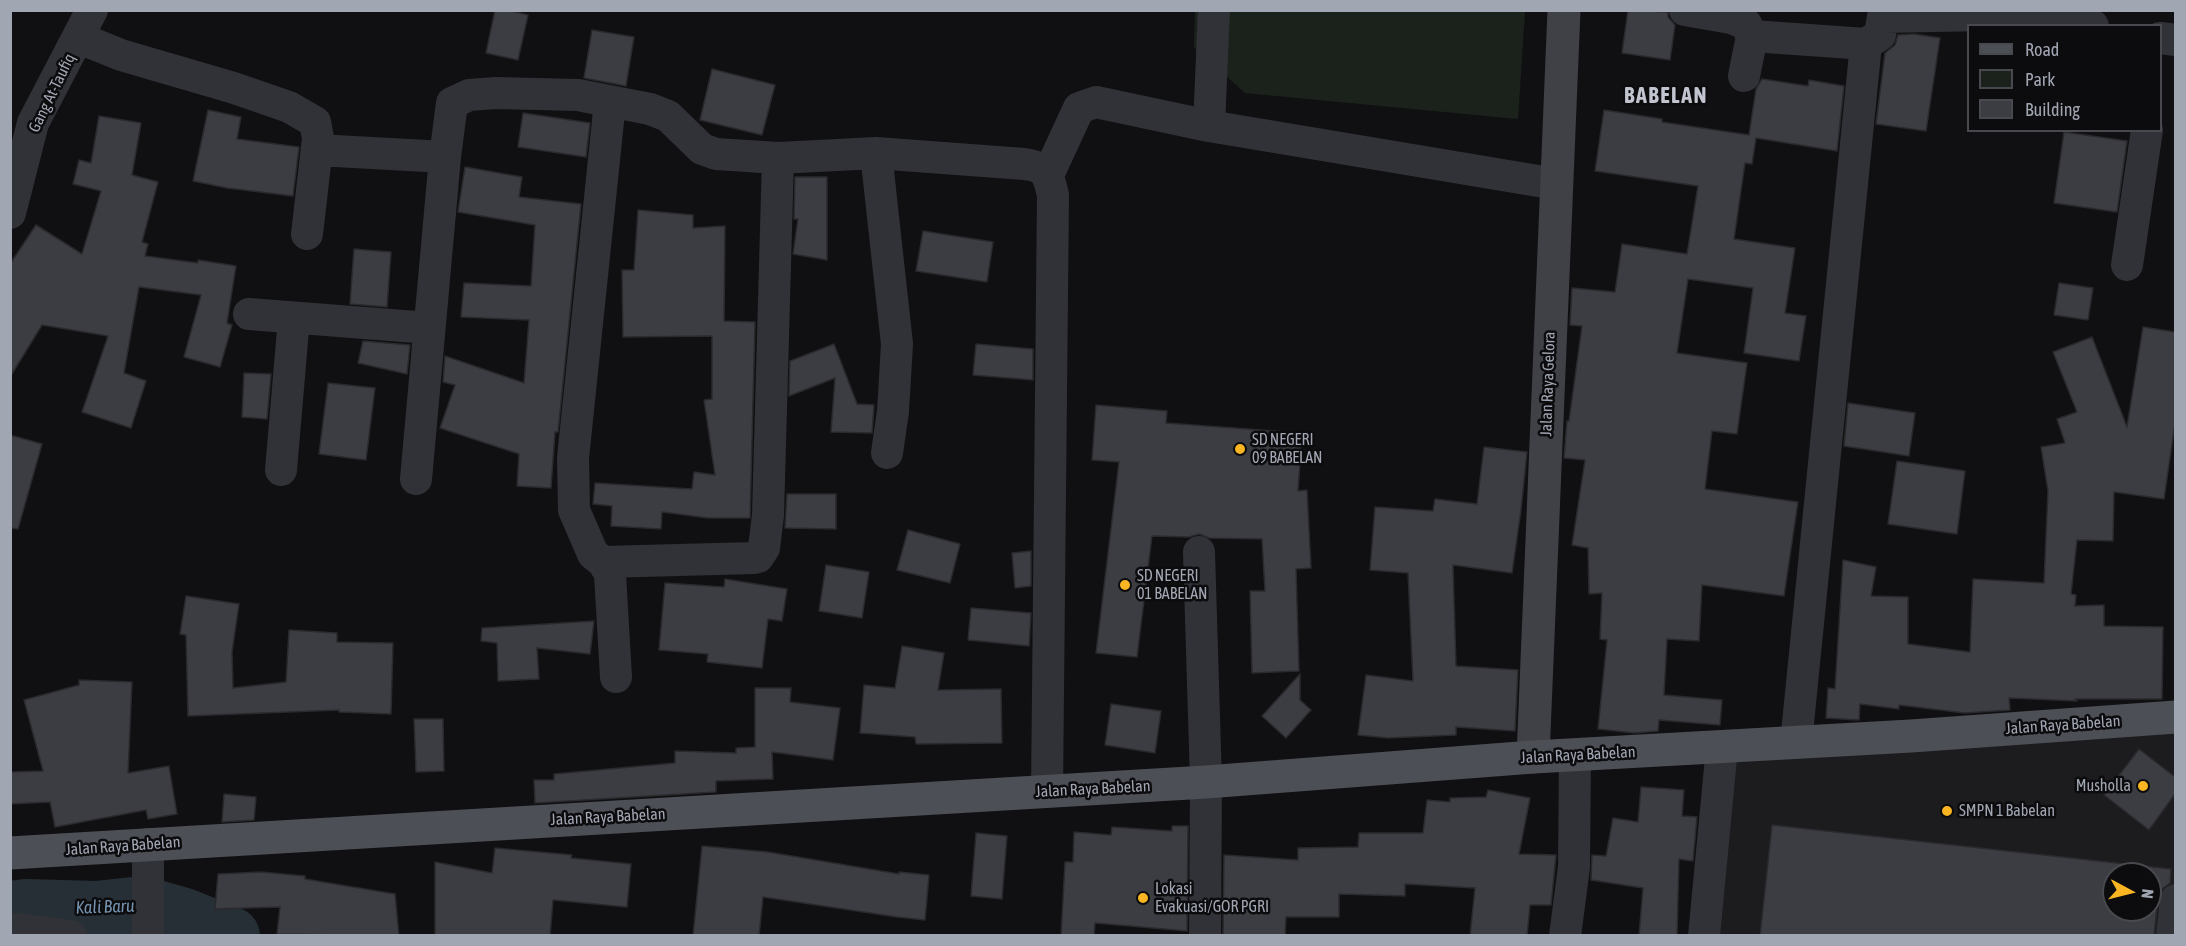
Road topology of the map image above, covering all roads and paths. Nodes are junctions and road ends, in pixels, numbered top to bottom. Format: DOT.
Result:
graph roads {
  1 [pos="92,10"];
  2 [pos="1214,10"];
  3 [pos="1564,10"];
  4 [pos="1685,10"];
  5 [pos="2032,12"];
  6 [pos="1884,14"];
  7 [pos="2084,24"];
  8 [pos="1752,36"];
  9 [pos="78,39"];
  10 [pos="1866,44"];
  11 [pos="1744,76"];
  12 [pos="610,102"];
  13 [pos="1209,126"];
  14 [pos="2147,132"];
  15 [pos="317,150"];
  16 [pos="876,153"];
  17 [pos="445,157"];
  18 [pos="778,158"];
  19 [pos="1048,175"];
  20 [pos="1556,184"];
  21 [pos="10,213"];
  22 [pos="307,234"];
  23 [pos="2127,265"];
  24 [pos="249,315"];
  25 [pos="294,318"];
  26 [pos="429,328"];
  27 [pos="887,453"];
  28 [pos="281,470"];
  29 [pos="416,479"];
  30 [pos="1199,552"];
  31 [pos="603,562"];
  32 [pos="616,677"];
  33 [pos="2175,717"];
  34 [pos="1796,743"];
  35 [pos="1722,747"];
  36 [pos="1575,755"];
  37 [pos="1533,757"];
  38 [pos="1206,782"];
  39 [pos="1047,791"];
  40 [pos="148,844"];
  41 [pos="10,853"];
  42 [pos="2175,900"];
  43 [pos="148,928"];
  44 [pos="10,930"];
  45 [pos="72,936"];
  46 [pos="1205,936"];
  47 [pos="1565,936"];
  48 [pos="1704,936"];
  49 [pos="2172,936"];
  1 -- 9 [label="street, Gang At-Taufiq"];
  2 -- 13 [label="street"];
  3 -- 20 [label="street, Jalan Raya Gelora"];
  4 -- 8 [label="street"];
  5 -- 6 [label="street"];
  5 -- 7 [label="street"];
  6 -- 10 [label="street"];
  8 -- 10 [label="street"];
  8 -- 11 [label="street"];
  9 -- 15 [label="street"];
  9 -- 21 [label="street, Gang At-Taufiq"];
  10 -- 34 [label="street"];
  12 -- 17 [label="street"];
  12 -- 18 [label="street"];
  12 -- 31 [label="street"];
  13 -- 19 [label="street"];
  13 -- 20 [label="street"];
  14 -- 23 [label="street"];
  15 -- 17 [label="street"];
  15 -- 22 [label="street"];
  16 -- 18 [label="street"];
  16 -- 19 [label="street"];
  16 -- 27 [label="street"];
  17 -- 26 [label="street"];
  18 -- 31 [label="street"];
  19 -- 39 [label="street"];
  20 -- 37 [label="street, Jalan Raya Gelora"];
  24 -- 25 [label="street"];
  25 -- 26 [label="street"];
  25 -- 28 [label="street"];
  26 -- 29 [label="street"];
  30 -- 38 [label="street"];
  31 -- 32 [label="street"];
  33 -- 34 [label="main road, Jalan Raya Babelan"];
  34 -- 35 [label="main road, Jalan Raya Babelan"];
  35 -- 36 [label="main road, Jalan Raya Babelan"];
  35 -- 48 [label="street"];
  36 -- 37 [label="main road, Jalan Raya Babelan"];
  36 -- 47 [label="street"];
  37 -- 38 [label="main road, Jalan Raya Babelan"];
  38 -- 39 [label="main road, Jalan Raya Babelan"];
  38 -- 46 [label="street"];
  39 -- 40 [label="main road, Jalan Raya Babelan"];
  40 -- 41 [label="main road, Jalan Raya Babelan"];
  40 -- 43 [label="street"];
  42 -- 49 [label="street"];
  44 -- 45 [label="street"];
}
